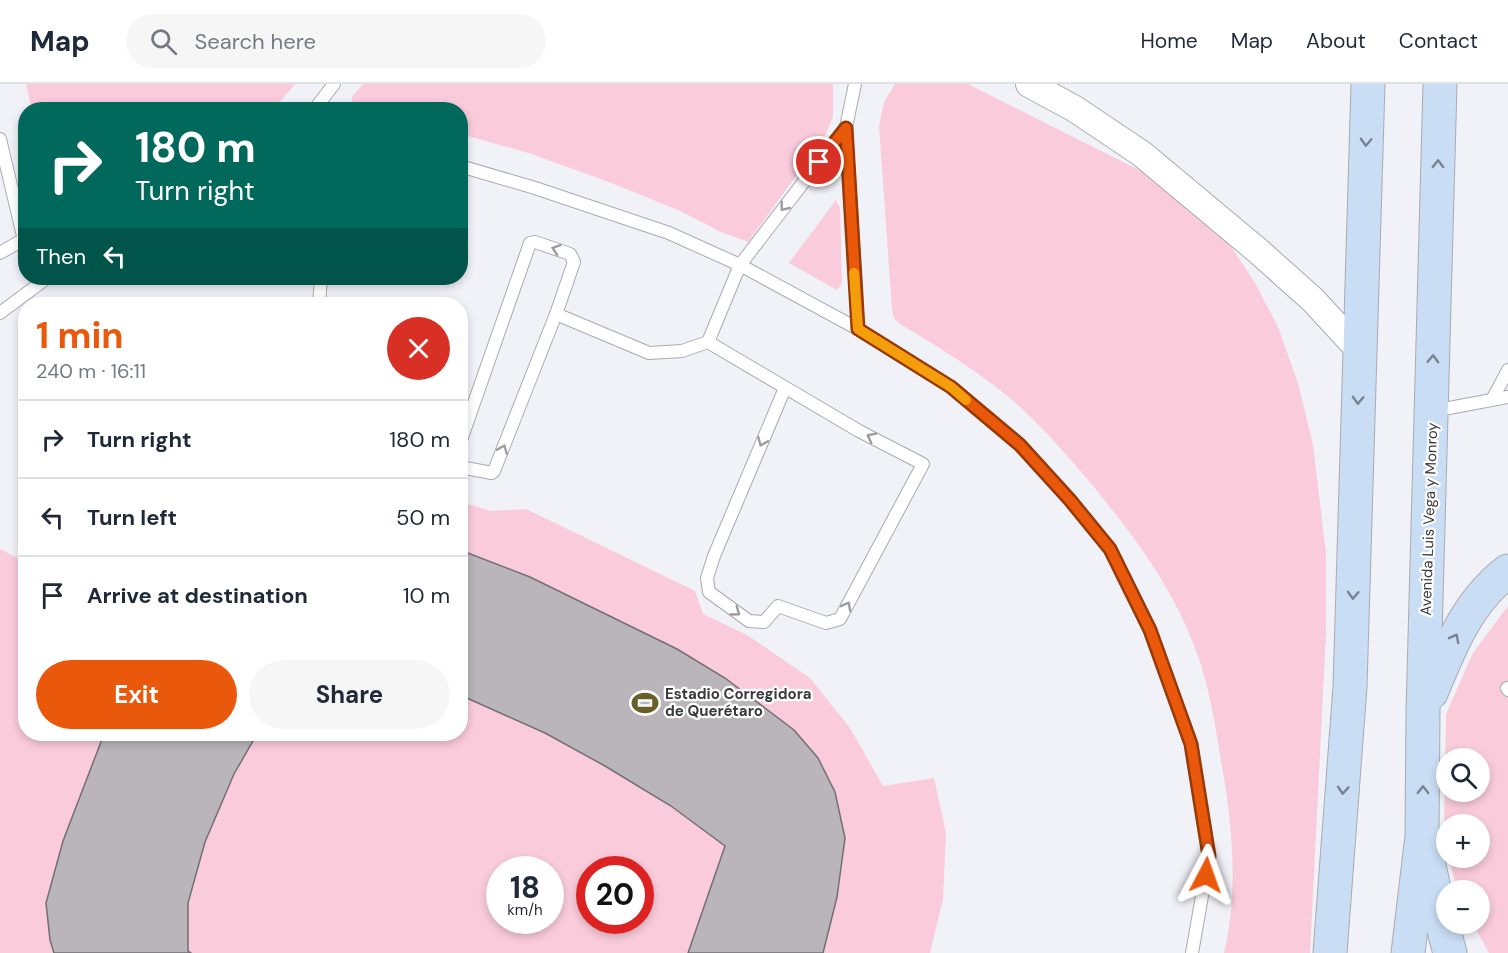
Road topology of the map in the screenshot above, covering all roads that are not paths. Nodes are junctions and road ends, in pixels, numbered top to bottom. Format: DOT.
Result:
graph roads {
  1 [pos="334,84"];
  2 [pos="855,84"];
  3 [pos="1029,84"];
  4 [pos="1368,84"];
  5 [pos="1440,84"];
  6 [pos="320,102"];
  7 [pos="846,128"];
  8 [pos="0,139"];
  9 [pos="468,168"];
  10 [pos="18,211"];
  11 [pos="18,243"];
  12 [pos="0,254"];
  13 [pos="740,265"];
  14 [pos="38,285"];
  15 [pos="21,297"];
  16 [pos="18,300"];
  17 [pos="0,313"];
  18 [pos="556,314"];
  19 [pos="858,329"];
  20 [pos="708,342"];
  21 [pos="1360,351"];
  22 [pos="1508,370"];
  23 [pos="784,388"];
  24 [pos="1508,397"];
  25 [pos="1493,398"];
  26 [pos="1432,411"];
  27 [pos="468,420"];
  28 [pos="468,469"];
  29 [pos="1508,571"];
  30 [pos="1423,711"];
  31 [pos="1422,836"];
  32 [pos="1192,953"];
  33 [pos="1330,953"];
  34 [pos="1408,953"];
  35 [pos="1450,953"];
  1 -- 6 [label="lane"];
  2 -- 7 [label="lane"];
  3 -- 21 [label="street"];
  4 -- 21 [label="main road, one-way"];
  26 -- 5 [label="main road, Avenida Luis Vega y Monroy, one-way"];
  7 -- 13 [label="lane, one-way"];
  7 -- 19 [label="lane"];
  8 -- 10 [label="lane"];
  9 -- 13 [label="lane"];
  11 -- 12 [label="lane"];
  13 -- 19 [label="lane"];
  13 -- 20 [label="lane"];
  14 -- 15 [label="lane"];
  16 -- 17 [label="lane"];
  18 -- 20 [label="lane"];
  18 -- 27 [label="lane, one-way"];
  28 -- 18 [label="lane, one-way"];
  19 -- 32 [label="lane"];
  20 -- 23 [label="lane"];
  21 -- 33 [label="main road, one-way"];
  22 -- 25 [label="lane"];
  23 -- 23 [label="lane, one-way"];
  24 -- 25 [label="lane"];
  25 -- 26 [label="lane"];
  26 -- 30 [label="main road, Avenida Luis Vega y Monroy"];
  30 -- 29 [label="main road, one-way"];
  31 -- 30 [label="main road, Avenida Luis Vega y Monroy, one-way"];
  31 -- 34 [label="main road, Avenida Luis Vega y Monroy"];
  31 -- 35 [label="main road"];
}
